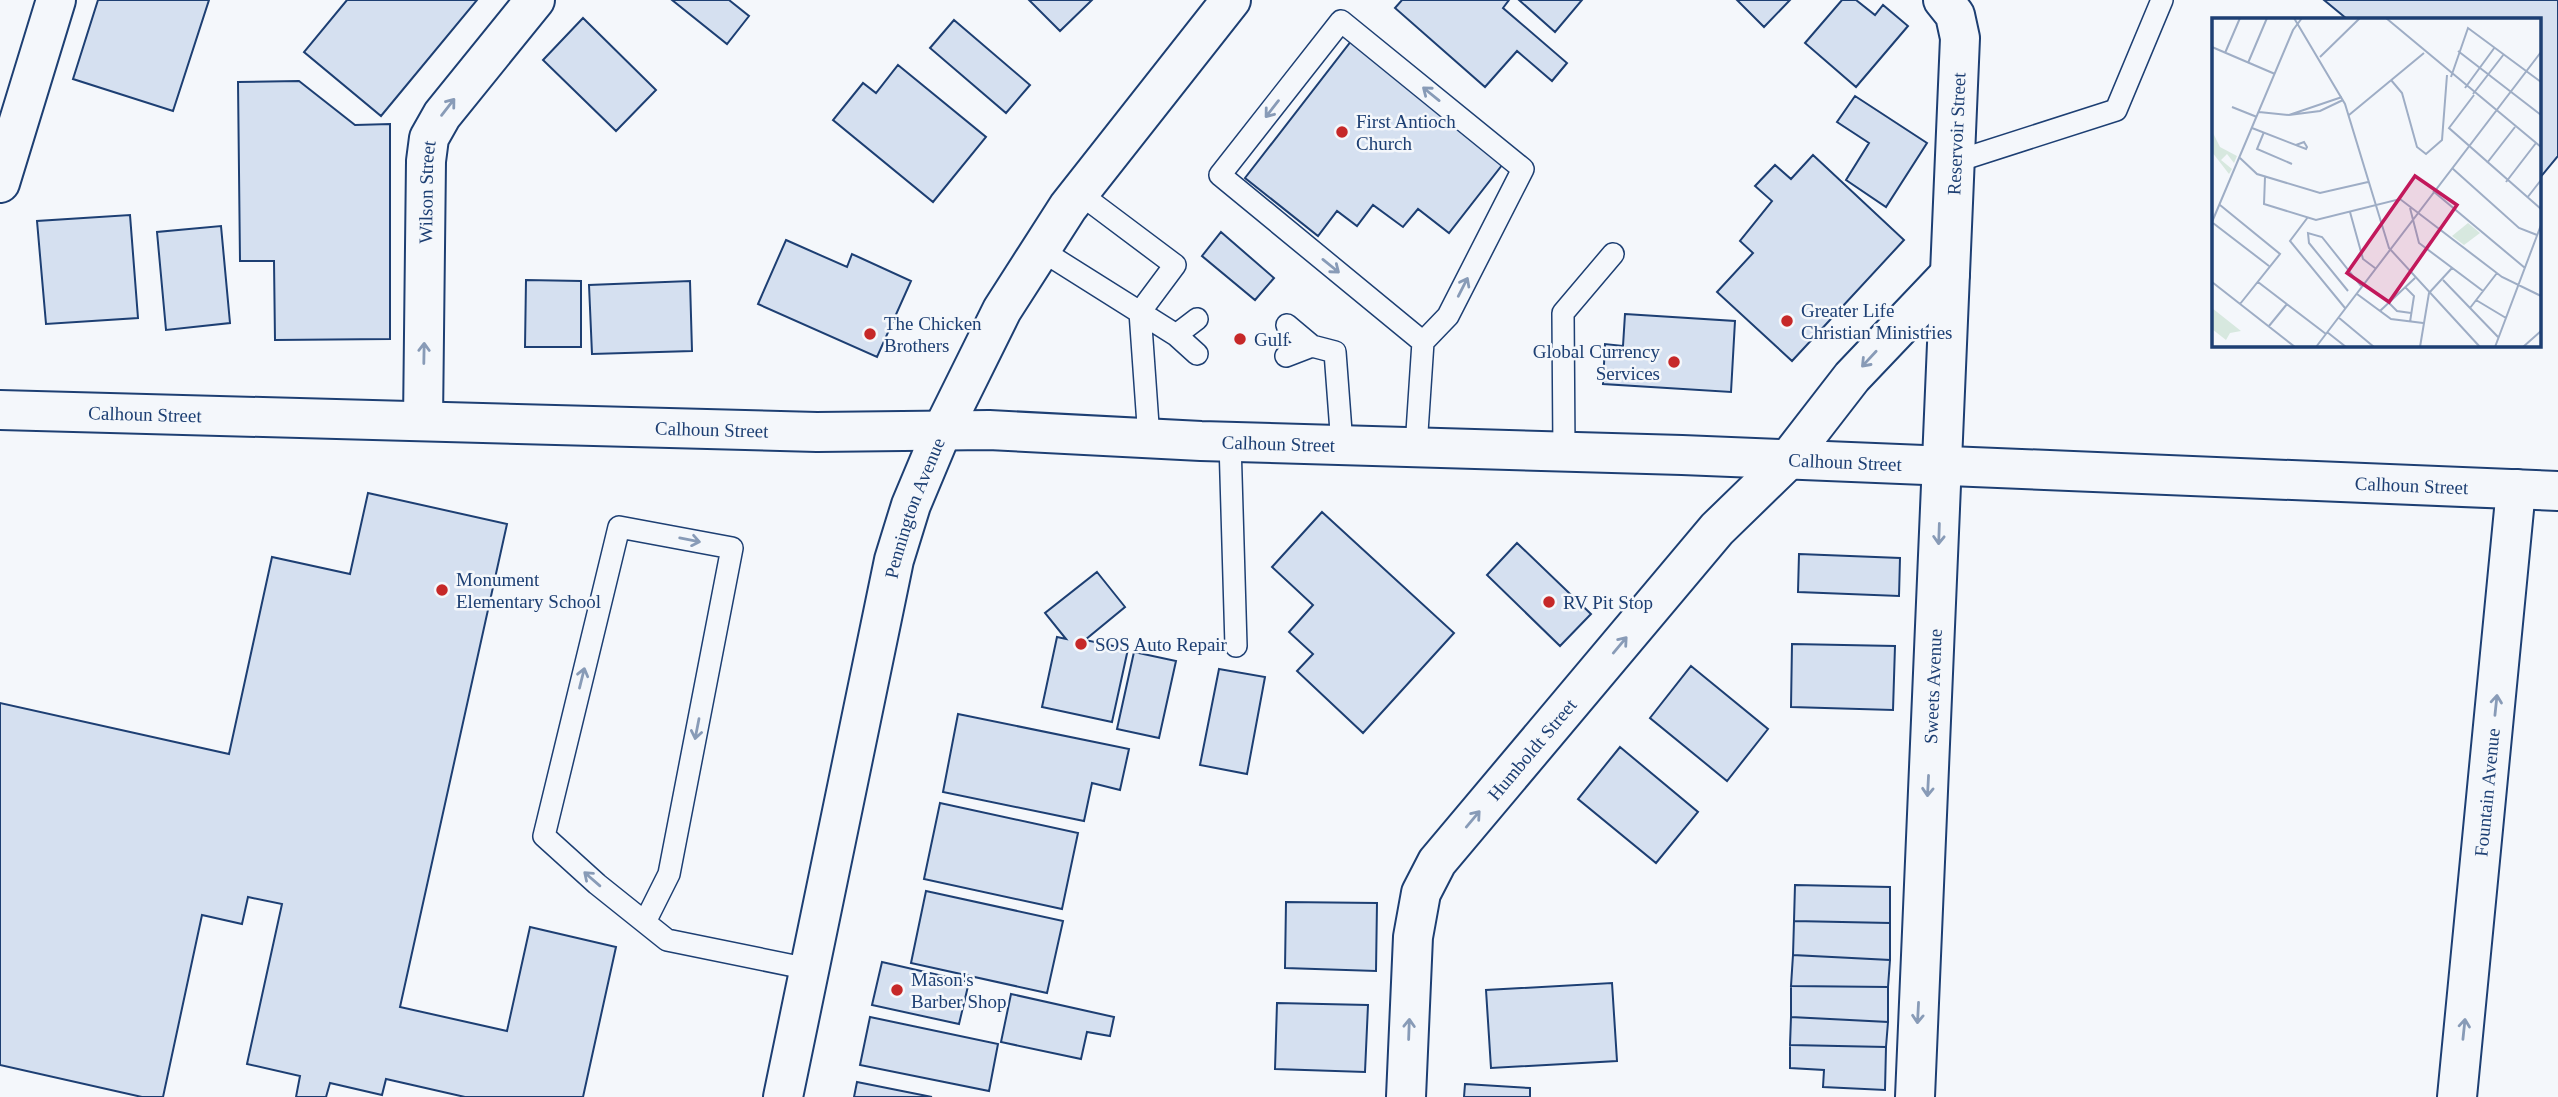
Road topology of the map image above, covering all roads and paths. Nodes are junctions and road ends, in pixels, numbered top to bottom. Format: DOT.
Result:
graph roads {
  1 [pos="56,0"];
  2 [pos="535,0"];
  3 [pos="1231,0"];
  4 [pos="2162,0"];
  5 [pos="1946,1"];
  6 [pos="1954,162"];
  7 [pos="0,183"];
  8 [pos="1079,193"];
  9 [pos="1041,250"];
  10 [pos="1614,254"];
  11 [pos="1950,274"];
  12 [pos="1140,312"];
  13 [pos="1198,319"];
  14 [pos="1286,325"];
  15 [pos="1176,335"];
  16 [pos="1423,342"];
  17 [pos="1312,346"];
  18 [pos="1197,354"];
  19 [pos="1286,356"];
  20 [pos="0,410"];
  21 [pos="422,421"];
  22 [pos="942,430"];
  23 [pos="1149,439"];
  24 [pos="1230,442"];
  25 [pos="1342,445"];
  26 [pos="1416,447"];
  27 [pos="1564,452"];
  28 [pos="1787,461"];
  29 [pos="1942,466"];
  30 [pos="2516,489"];
  31 [pos="2558,491"];
  32 [pos="1236,646"];
  33 [pos="645,922"];
  34 [pos="809,969"];
  35 [pos="783,1097"];
  36 [pos="1406,1097"];
  37 [pos="1915,1097"];
  38 [pos="2457,1097"];
  1 -- 7 [label="main road"];
  21 -- 2 [label="main road, Wilson Street, one-way"];
  3 -- 8 [label="main road, Pennington Avenue"];
  4 -- 6 [label="lane"];
  5 -- 6 [label="main road, Reservoir Street"];
  6 -- 11 [label="main road, Reservoir Street"];
  8 -- 9 [label="main road, Pennington Avenue"];
  8 -- 12 [label="lane"];
  9 -- 12 [label="lane"];
  9 -- 22 [label="main road, Pennington Avenue"];
  10 -- 27 [label="lane"];
  11 -- 28 [label="main road, Humboldt Street, one-way"];
  11 -- 29 [label="main road, Sweets Avenue"];
  12 -- 15 [label="lane"];
  12 -- 23 [label="lane"];
  13 -- 15 [label="lane"];
  14 -- 17 [label="lane"];
  15 -- 18 [label="lane"];
  16 -- 16 [label="lane, one-way"];
  16 -- 26 [label="lane"];
  17 -- 19 [label="lane"];
  17 -- 25 [label="lane"];
  20 -- 21 [label="main road, Calhoun Street"];
  21 -- 22 [label="main road, Calhoun Street"];
  22 -- 23 [label="main road, Calhoun Street"];
  22 -- 34 [label="main road, Pennington Avenue"];
  23 -- 24 [label="main road, Calhoun Street"];
  24 -- 25 [label="main road, Calhoun Street"];
  24 -- 32 [label="lane"];
  25 -- 26 [label="main road, Calhoun Street"];
  26 -- 27 [label="main road, Calhoun Street"];
  27 -- 28 [label="main road, Calhoun Street"];
  28 -- 29 [label="main road, Calhoun Street"];
  36 -- 28 [label="main road, Humboldt Street, one-way"];
  29 -- 30 [label="main road, Calhoun Street"];
  29 -- 37 [label="main road, Sweets Avenue, one-way"];
  30 -- 31 [label="main road, Calhoun Street"];
  38 -- 30 [label="main road, Fountain Avenue, one-way"];
  33 -- 33 [label="lane, one-way"];
  33 -- 34 [label="lane"];
  34 -- 35 [label="main road, Pennington Avenue"];
}
